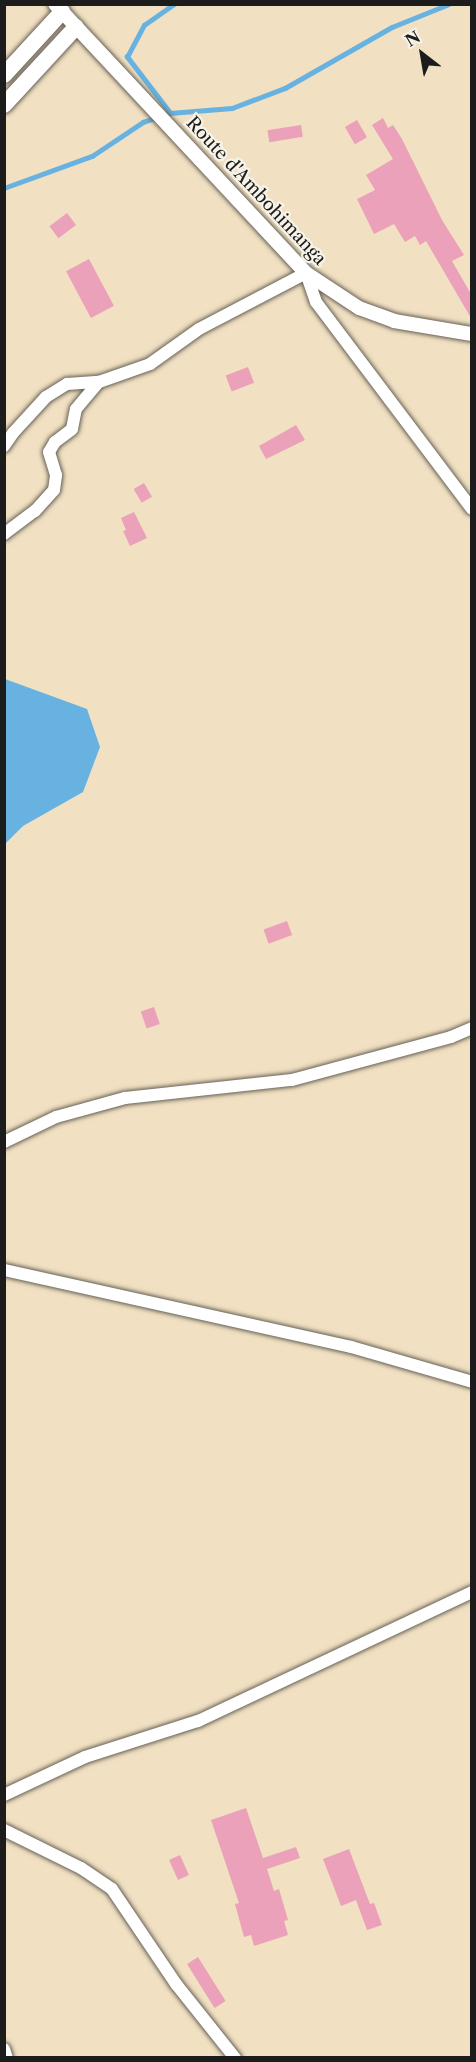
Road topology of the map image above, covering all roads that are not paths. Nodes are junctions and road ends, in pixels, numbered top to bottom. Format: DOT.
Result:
graph roads {
  1 [pos="58,8"];
  2 [pos="76,27"];
  3 [pos="4,75"];
  4 [pos="4,105"];
  5 [pos="306,273"];
  6 [pos="471,334"];
  7 [pos="99,382"];
  8 [pos="4,446"];
  9 [pos="471,509"];
  10 [pos="4,534"];
  11 [pos="471,1028"];
  12 [pos="4,1142"];
  13 [pos="4,1270"];
  14 [pos="471,1382"];
  15 [pos="471,1592"];
  16 [pos="4,1795"];
  17 [pos="4,1830"];
  18 [pos="4,2049"];
  19 [pos="8,2058"];
  20 [pos="235,2058"];
  1 -- 2 [label="street, Route d'Ambohimanga"];
  1 -- 3 [label="main road"];
  2 -- 4 [label="main road"];
  2 -- 5 [label="street, Route d'Ambohimanga"];
  5 -- 6 [label="street, Route d'Ambohimanga"];
  5 -- 7 [label="street"];
  5 -- 9 [label="street"];
  7 -- 8 [label="street"];
  7 -- 10 [label="street"];
  11 -- 12 [label="street"];
  13 -- 14 [label="street"];
  15 -- 16 [label="street"];
  17 -- 20 [label="street"];
  18 -- 19 [label="street"];
}
